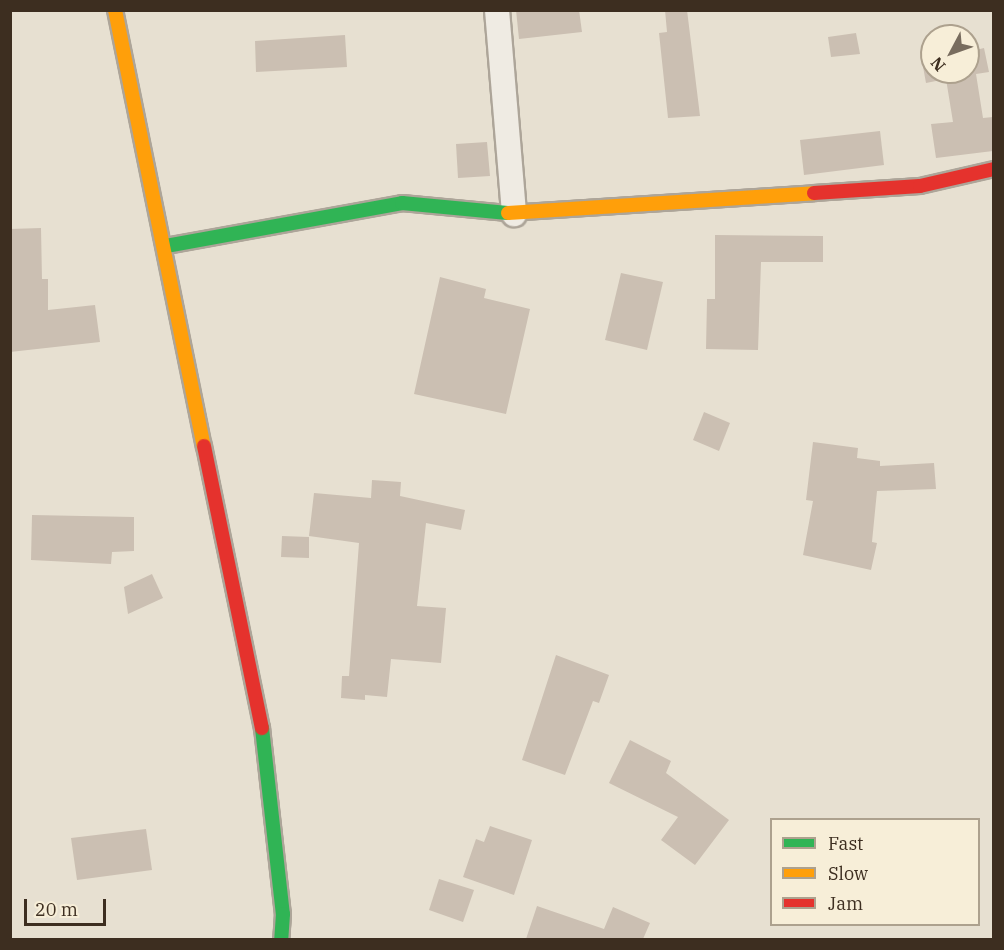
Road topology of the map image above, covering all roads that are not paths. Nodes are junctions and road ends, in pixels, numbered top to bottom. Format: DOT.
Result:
graph roads {
  1 [pos="115,10"];
  2 [pos="496,10"];
  3 [pos="993,169"];
  4 [pos="514,214"];
  5 [pos="166,246"];
  6 [pos="281,939"];
  1 -- 5 [label="main road"];
  2 -- 4 [label="street"];
  3 -- 4 [label="main road"];
  4 -- 5 [label="main road"];
  5 -- 6 [label="main road"];
}
